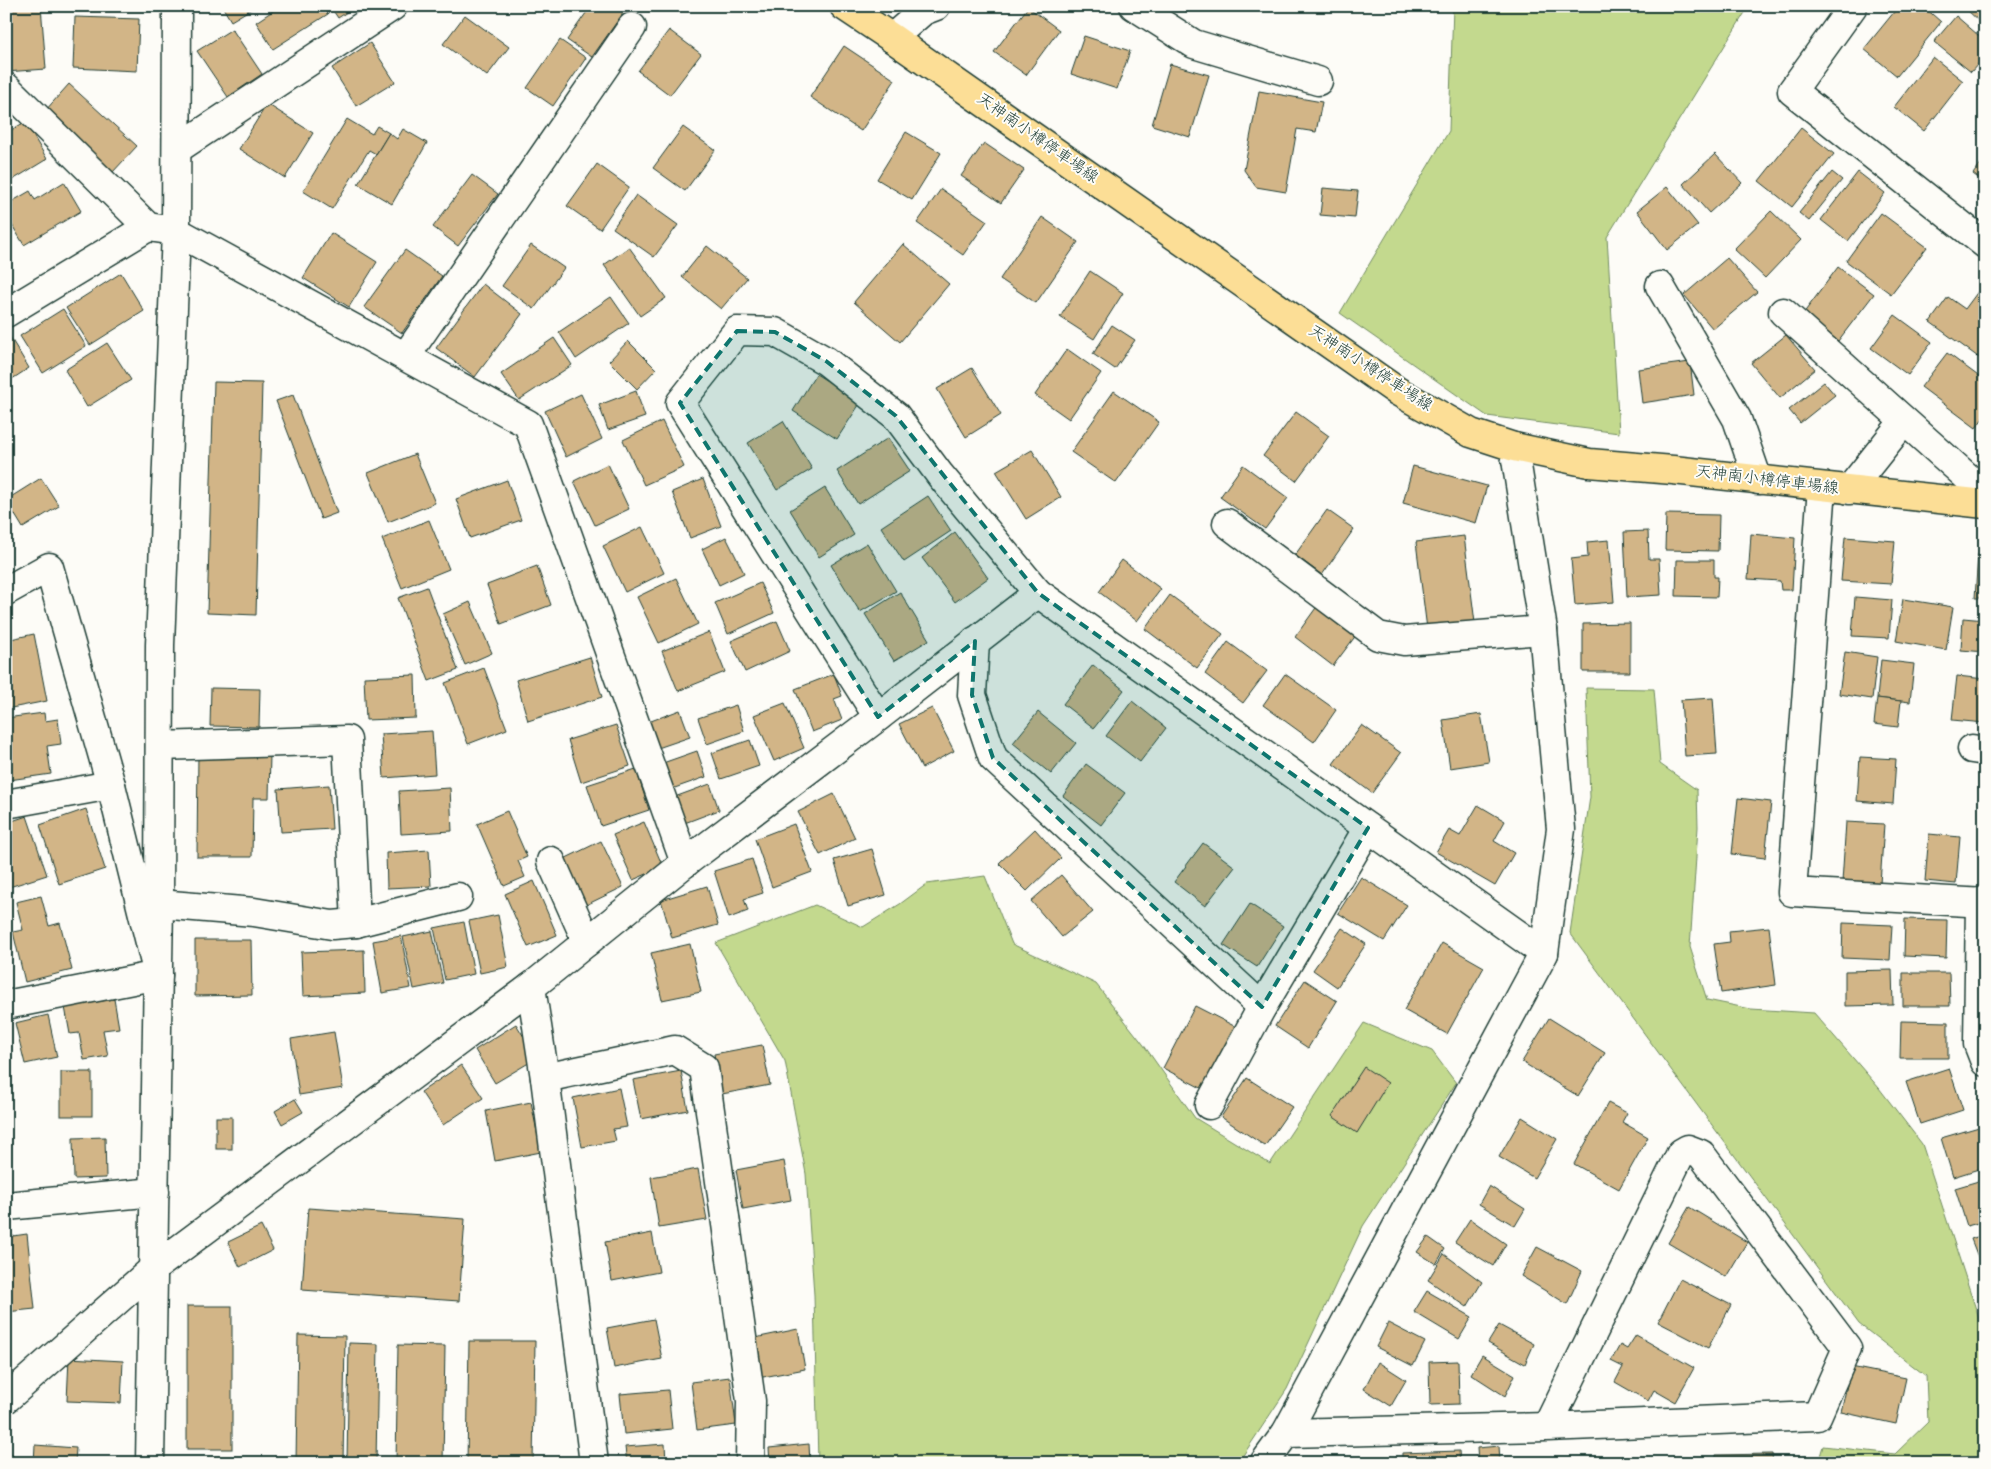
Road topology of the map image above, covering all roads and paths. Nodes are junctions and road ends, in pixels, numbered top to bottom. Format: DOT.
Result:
graph roads {
  1 [pos="177,6"];
  2 [pos="393,6"];
  3 [pos="844,6"];
  4 [pos="936,6"];
  5 [pos="1134,6"];
  6 [pos="1854,6"];
  7 [pos="632,27"];
  8 [pos="892,38"];
  9 [pos="1318,81"];
  10 [pos="9,95"];
  11 [pos="177,149"];
  12 [pos="148,227"];
  13 [pos="176,230"];
  14 [pos="1985,244"];
  15 [pos="1660,286"];
  16 [pos="1783,312"];
  17 [pos="6,313"];
  18 [pos="406,356"];
  19 [pos="1904,421"];
  20 [pos="1514,447"];
  21 [pos="1758,480"];
  22 [pos="1822,487"];
  23 [pos="1849,490"];
  24 [pos="1985,493"];
  25 [pos="1985,504"];
  26 [pos="1227,523"];
  27 [pos="6,591"];
  28 [pos="1038,593"];
  29 [pos="1543,630"];
  30 [pos="975,641"];
  31 [pos="878,717"];
  32 [pos="160,746"];
  33 [pos="111,785"];
  34 [pos="6,804"];
  35 [pos="1368,828"];
  36 [pos="551,861"];
  37 [pos="685,862"];
  38 [pos="458,897"];
  39 [pos="1982,902"];
  40 [pos="160,904"];
  41 [pos="356,923"];
  42 [pos="587,942"];
  43 [pos="1544,953"];
  44 [pos="158,975"];
  45 [pos="531,987"];
  46 [pos="6,1005"];
  47 [pos="1262,1006"];
  48 [pos="1985,1062"];
  49 [pos="545,1078"];
  50 [pos="1209,1105"];
  51 [pos="154,1192"];
  52 [pos="6,1206"];
  53 [pos="154,1268"];
  54 [pos="6,1399"];
  55 [pos="1547,1427"];
  56 [pos="1286,1433"];
  57 [pos="150,1463"];
  58 [pos="594,1463"];
  59 [pos="750,1463"];
  60 [pos="1264,1463"];
  1 -- 11 [label="street"];
  2 -- 11 [label="street"];
  3 -- 8 [label="main road, 天神南小樽停車場線"];
  4 -- 8 [label="street"];
  5 -- 9 [label="street"];
  6 -- 14 [label="street"];
  7 -- 18 [label="street"];
  8 -- 20 [label="main road, 天神南小樽停車場線"];
  10 -- 12 [label="street"];
  11 -- 13 [label="street"];
  12 -- 13 [label="street"];
  12 -- 17 [label="street"];
  13 -- 18 [label="street"];
  13 -- 32 [label="street"];
  15 -- 21 [label="street"];
  16 -- 19 [label="street"];
  18 -- 37 [label="street"];
  19 -- 23 [label="street"];
  19 -- 24 [label="street"];
  20 -- 21 [label="main road, 天神南小樽停車場線"];
  20 -- 29 [label="street"];
  21 -- 22 [label="main road, 天神南小樽停車場線"];
  22 -- 23 [label="main road, 天神南小樽停車場線"];
  22 -- 39 [label="street"];
  23 -- 25 [label="main road, 天神南小樽停車場線"];
  26 -- 29 [label="street"];
  27 -- 33 [label="street"];
  28 -- 30 [label="street"];
  28 -- 31 [label="street"];
  28 -- 35 [label="street"];
  29 -- 43 [label="street"];
  30 -- 31 [label="street"];
  30 -- 47 [label="street"];
  31 -- 37 [label="street"];
  32 -- 40 [label="street"];
  32 -- 41 [label="street"];
  33 -- 34 [label="street"];
  33 -- 44 [label="street"];
  35 -- 43 [label="street"];
  35 -- 47 [label="street"];
  36 -- 42 [label="street"];
  37 -- 42 [label="street"];
  38 -- 41 [label="street"];
  39 -- 48 [label="street"];
  40 -- 41 [label="street"];
  40 -- 44 [label="street"];
  42 -- 45 [label="street"];
  43 -- 56 [label="street"];
  44 -- 46 [label="street"];
  44 -- 51 [label="street"];
  45 -- 49 [label="street"];
  45 -- 53 [label="street"];
  47 -- 50 [label="street"];
  49 -- 58 [label="street"];
  49 -- 59 [label="street"];
  51 -- 52 [label="street"];
  51 -- 53 [label="street"];
  53 -- 54 [label="street"];
  53 -- 57 [label="street"];
  55 -- 55 [label="street"];
  55 -- 56 [label="street"];
  56 -- 60 [label="street"];
}
